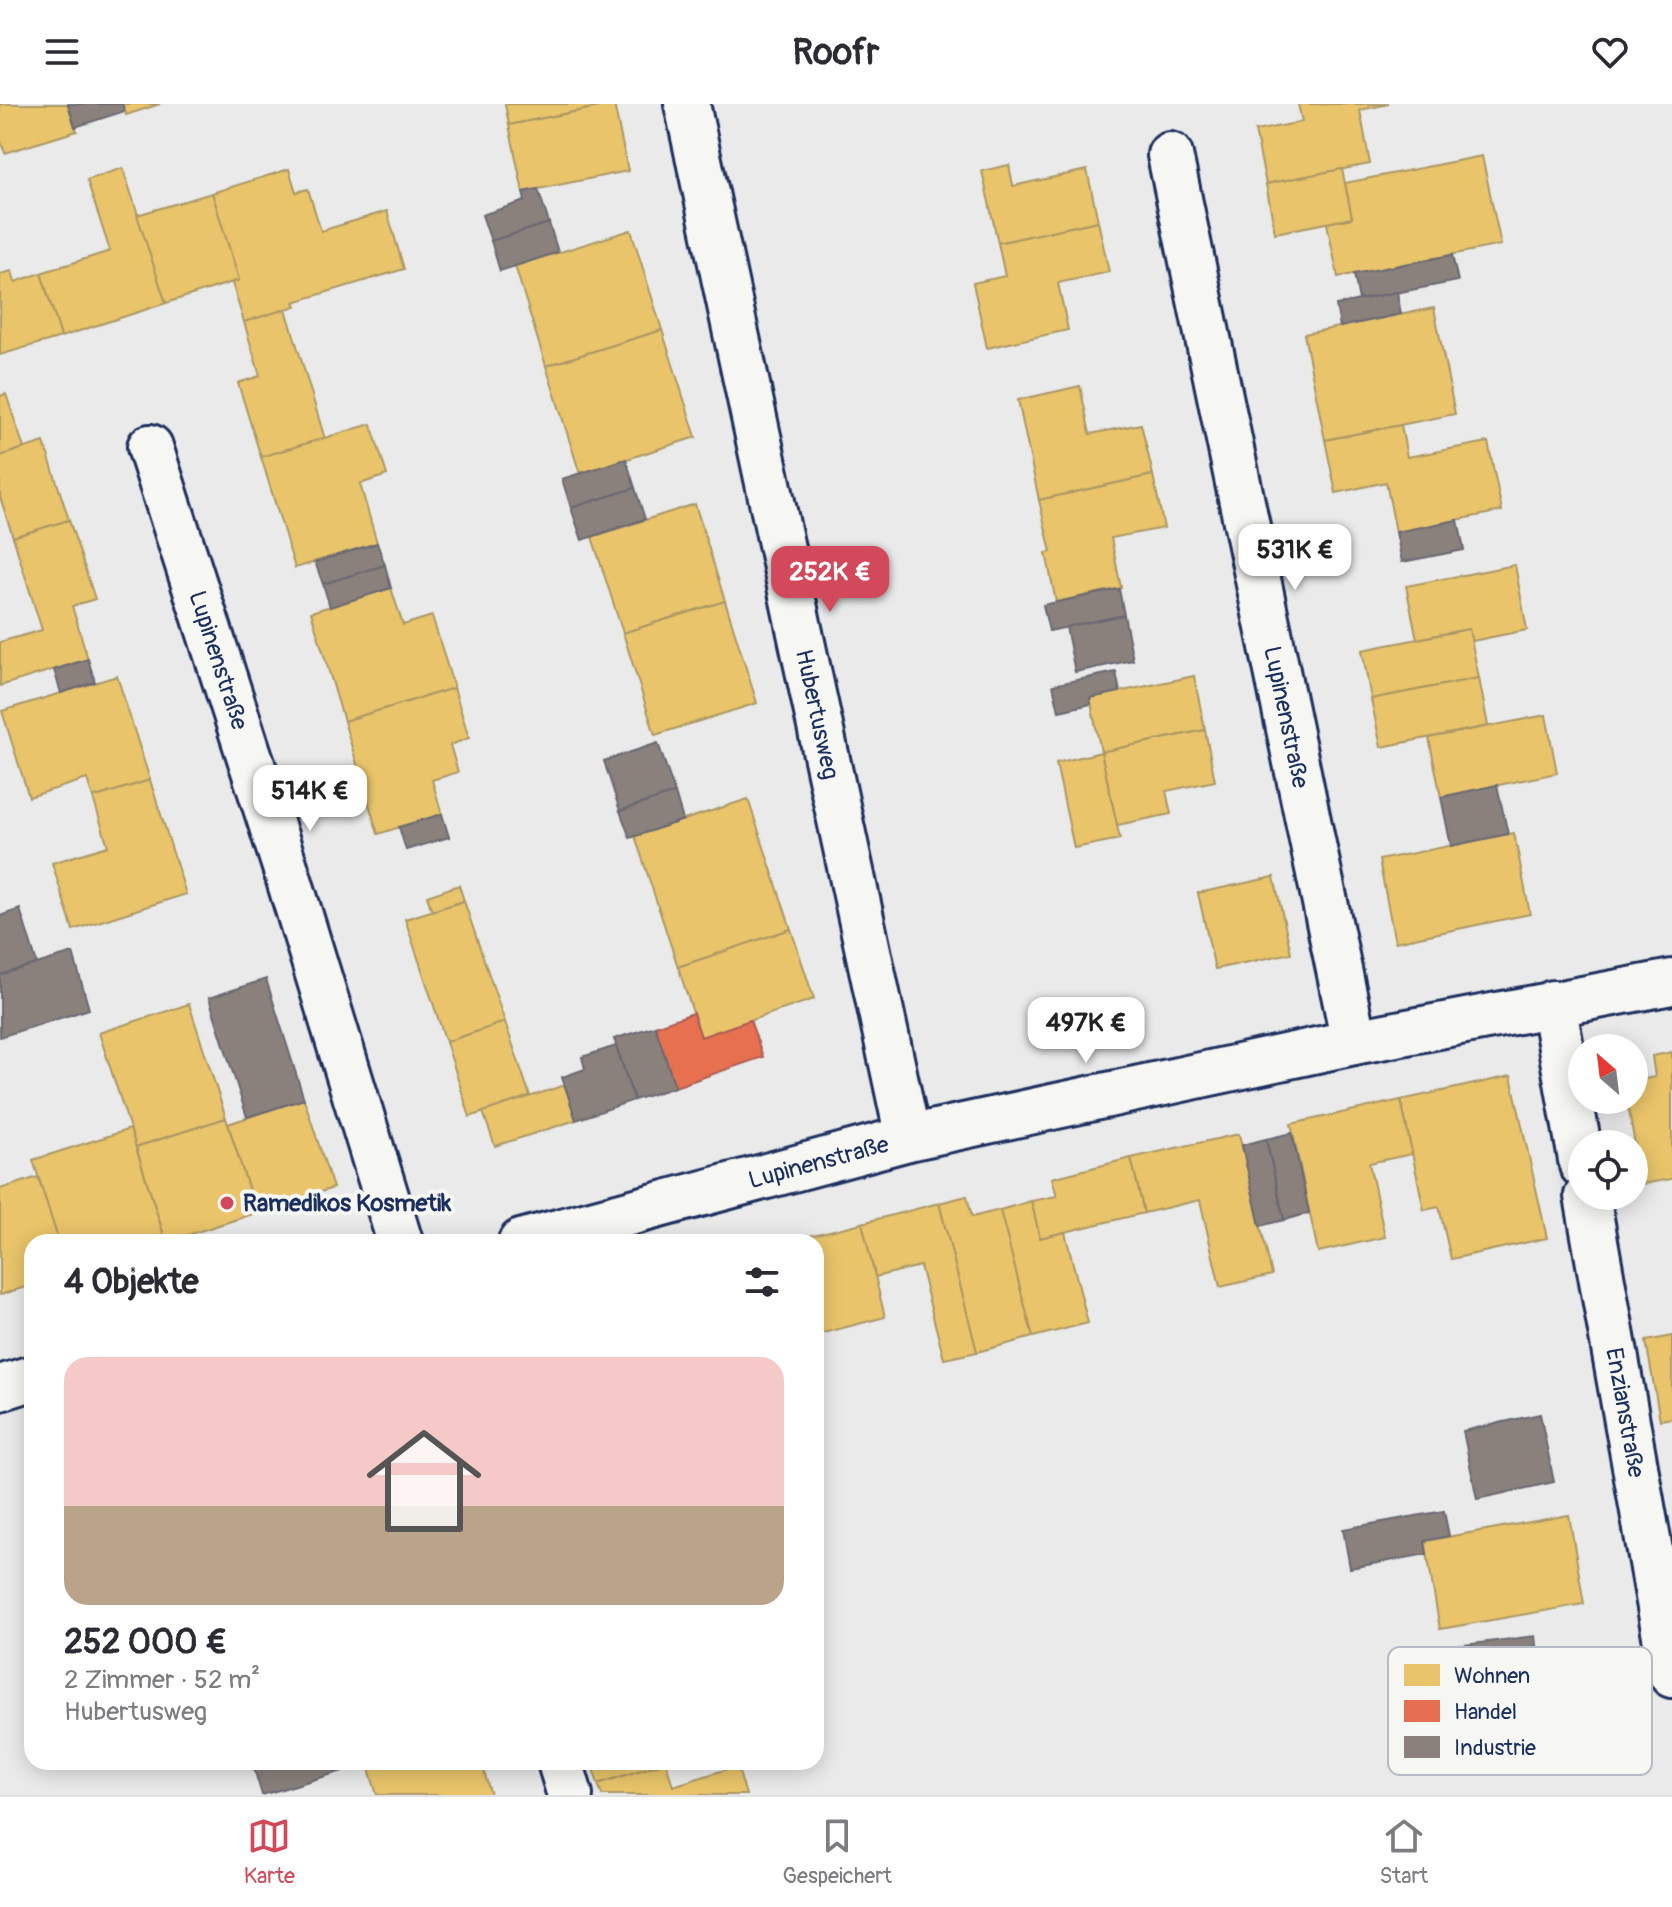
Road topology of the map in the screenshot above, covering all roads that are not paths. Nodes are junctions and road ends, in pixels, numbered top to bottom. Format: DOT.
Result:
graph roads {
  1 [pos="687,104"];
  2 [pos="1170,155"];
  3 [pos="150,447"];
  4 [pos="1672,982"];
  5 [pos="1553,1003"];
  6 [pos="1354,1042"];
  7 [pos="1576,1130"];
  8 [pos="908,1138"];
  9 [pos="1589,1210"];
  10 [pos="398,1234"];
  11 [pos="551,1234"];
  12 [pos="24,1380"];
  13 [pos="0,1388"];
  14 [pos="1672,1675"];
  15 [pos="562,1770"];
  16 [pos="570,1795"];
  1 -- 8 [label="street, Hubertusweg"];
  2 -- 6 [label="street, Lupinenstraße"];
  3 -- 10 [label="street, Lupinenstraße"];
  4 -- 5 [label="street, Lupinenstraße"];
  5 -- 6 [label="street, Lupinenstraße"];
  5 -- 7 [label="street"];
  6 -- 8 [label="street, Lupinenstraße"];
  8 -- 11 [label="street, Lupinenstraße"];
  9 -- 14 [label="street, Enzianstraße"];
  12 -- 13 [label="street"];
  15 -- 16 [label="street"];
}
